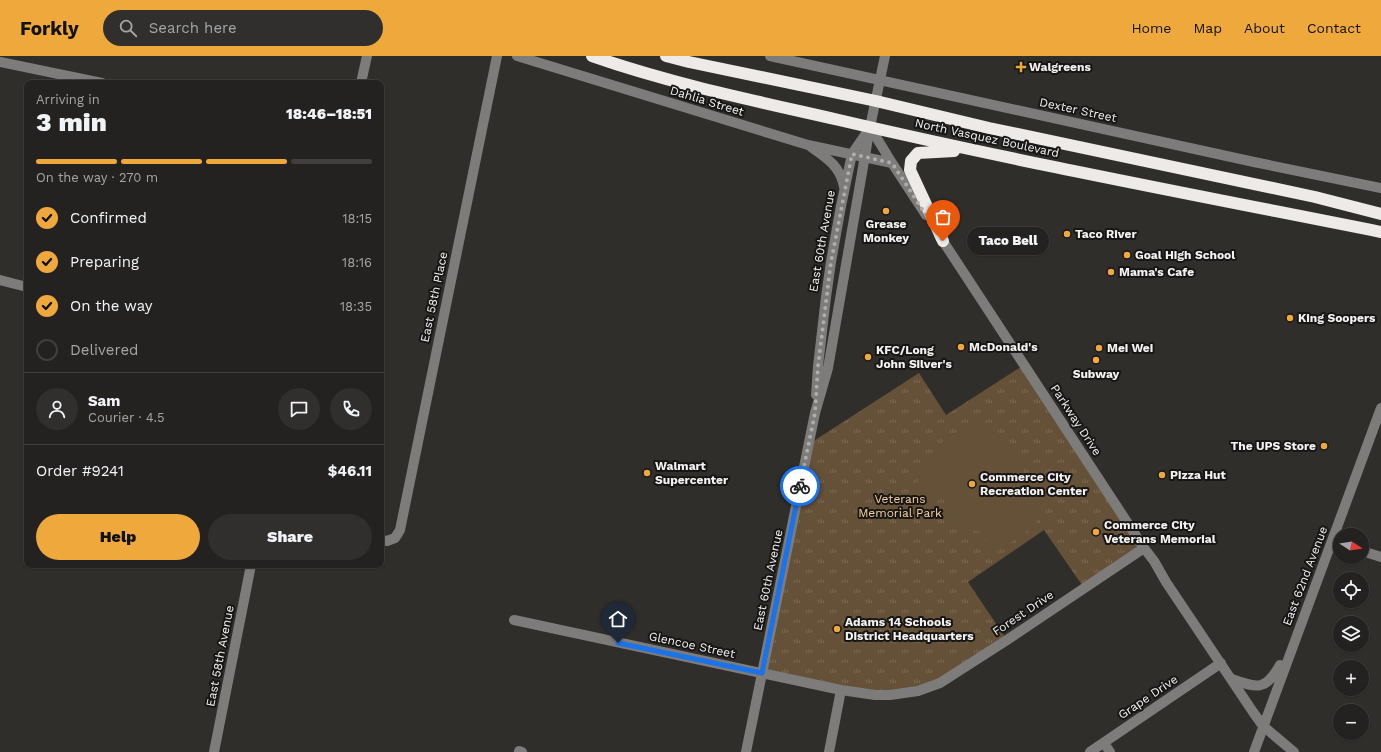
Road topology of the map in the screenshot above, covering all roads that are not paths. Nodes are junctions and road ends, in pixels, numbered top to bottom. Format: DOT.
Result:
graph roads {
  1 [pos="367,56"];
  2 [pos="497,56"];
  3 [pos="518,56"];
  4 [pos="592,56"];
  5 [pos="666,56"];
  6 [pos="770,56"];
  7 [pos="885,56"];
  8 [pos="0,62"];
  9 [pos="880,79"];
  10 [pos="87,80"];
  11 [pos="362,80"];
  12 [pos="876,101"];
  13 [pos="870,128"];
  14 [pos="808,144"];
  15 [pos="982,152"];
  16 [pos="852,154"];
  17 [pos="866,157"];
  18 [pos="892,163"];
  19 [pos="1381,188"];
  20 [pos="844,191"];
  21 [pos="1314,197"];
  22 [pos="1381,207"];
  23 [pos="1381,214"];
  24 [pos="1381,232"];
  25 [pos="943,241"];
  26 [pos="0,280"];
  27 [pos="24,286"];
  28 [pos="1381,408"];
  29 [pos="815,413"];
  30 [pos="1340,528"];
  31 [pos="386,540"];
  32 [pos="1144,548"];
  33 [pos="1333,548"];
  34 [pos="1369,554"];
  35 [pos="1381,558"];
  36 [pos="251,568"];
  37 [pos="514,620"];
  38 [pos="1294,640"];
  39 [pos="1222,663"];
  40 [pos="762,673"];
  41 [pos="1232,679"];
  42 [pos="841,690"];
  43 [pos="1263,726"];
  44 [pos="1104,742"];
  45 [pos="214,752"];
  46 [pos="746,752"];
  47 [pos="828,752"];
  48 [pos="1090,752"];
  49 [pos="1110,752"];
  50 [pos="1254,752"];
  51 [pos="1294,752"];
  1 -- 11 [label="street"];
  2 -- 31 [label="street, East 58th Place"];
  3 -- 14 [label="street, Dahlia Street"];
  4 -- 13 [label="highway, North Vasquez Boulevard"];
  5 -- 12 [label="highway, North Vasquez Boulevard"];
  6 -- 9 [label="street, Dexter Street"];
  7 -- 9 [label="street, East 60th Avenue"];
  8 -- 10 [label="street"];
  9 -- 12 [label="street, East 60th Avenue"];
  9 -- 19 [label="street, Dexter Street"];
  12 -- 13 [label="street, East 60th Avenue"];
  12 -- 21 [label="highway, North Vasquez Boulevard"];
  13 -- 15 [label="highway, North Vasquez Boulevard"];
  13 -- 16 [label="street, East 60th Avenue"];
  13 -- 17 [label="street, East 60th Avenue"];
  13 -- 18 [label="street, Parkway Drive"];
  14 -- 16 [label="street, Dahlia Street"];
  14 -- 20 [label="street"];
  15 -- 24 [label="highway, North Vasquez Boulevard"];
  15 -- 25 [label="highway"];
  16 -- 17 [label="street, Dahlia Street"];
  16 -- 20 [label="street, East 60th Avenue"];
  17 -- 18 [label="street, Dahlia Street"];
  17 -- 29 [label="street, East 60th Avenue"];
  18 -- 25 [label="street, Parkway Drive"];
  20 -- 29 [label="street, East 60th Avenue"];
  21 -- 22 [label="highway"];
  21 -- 23 [label="highway, North Vasquez Boulevard"];
  25 -- 32 [label="street, Parkway Drive"];
  26 -- 27 [label="street"];
  28 -- 30 [label="street, East 62nd Avenue"];
  29 -- 40 [label="street, East 60th Avenue"];
  32 -- 39 [label="street, Parkway Drive"];
  32 -- 42 [label="street, Forest Drive"];
  33 -- 38 [label="street, East 62nd Avenue"];
  34 -- 35 [label="street"];
  36 -- 45 [label="street, East 58th Avenue"];
  37 -- 40 [label="street, Glencoe Street"];
  38 -- 41 [label="street"];
  38 -- 43 [label="street, East 62nd Avenue"];
  39 -- 41 [label="street, Parkway Drive"];
  39 -- 44 [label="street, Grape Drive"];
  40 -- 42 [label="street, Glencoe Street"];
  40 -- 46 [label="street, East 60th Avenue"];
  41 -- 43 [label="street, Parkway Drive"];
  42 -- 47 [label="street"];
  43 -- 50 [label="street, East 62nd Avenue"];
  43 -- 51 [label="street"];
  44 -- 48 [label="street, Grape Drive"];
  44 -- 49 [label="street"];
}
